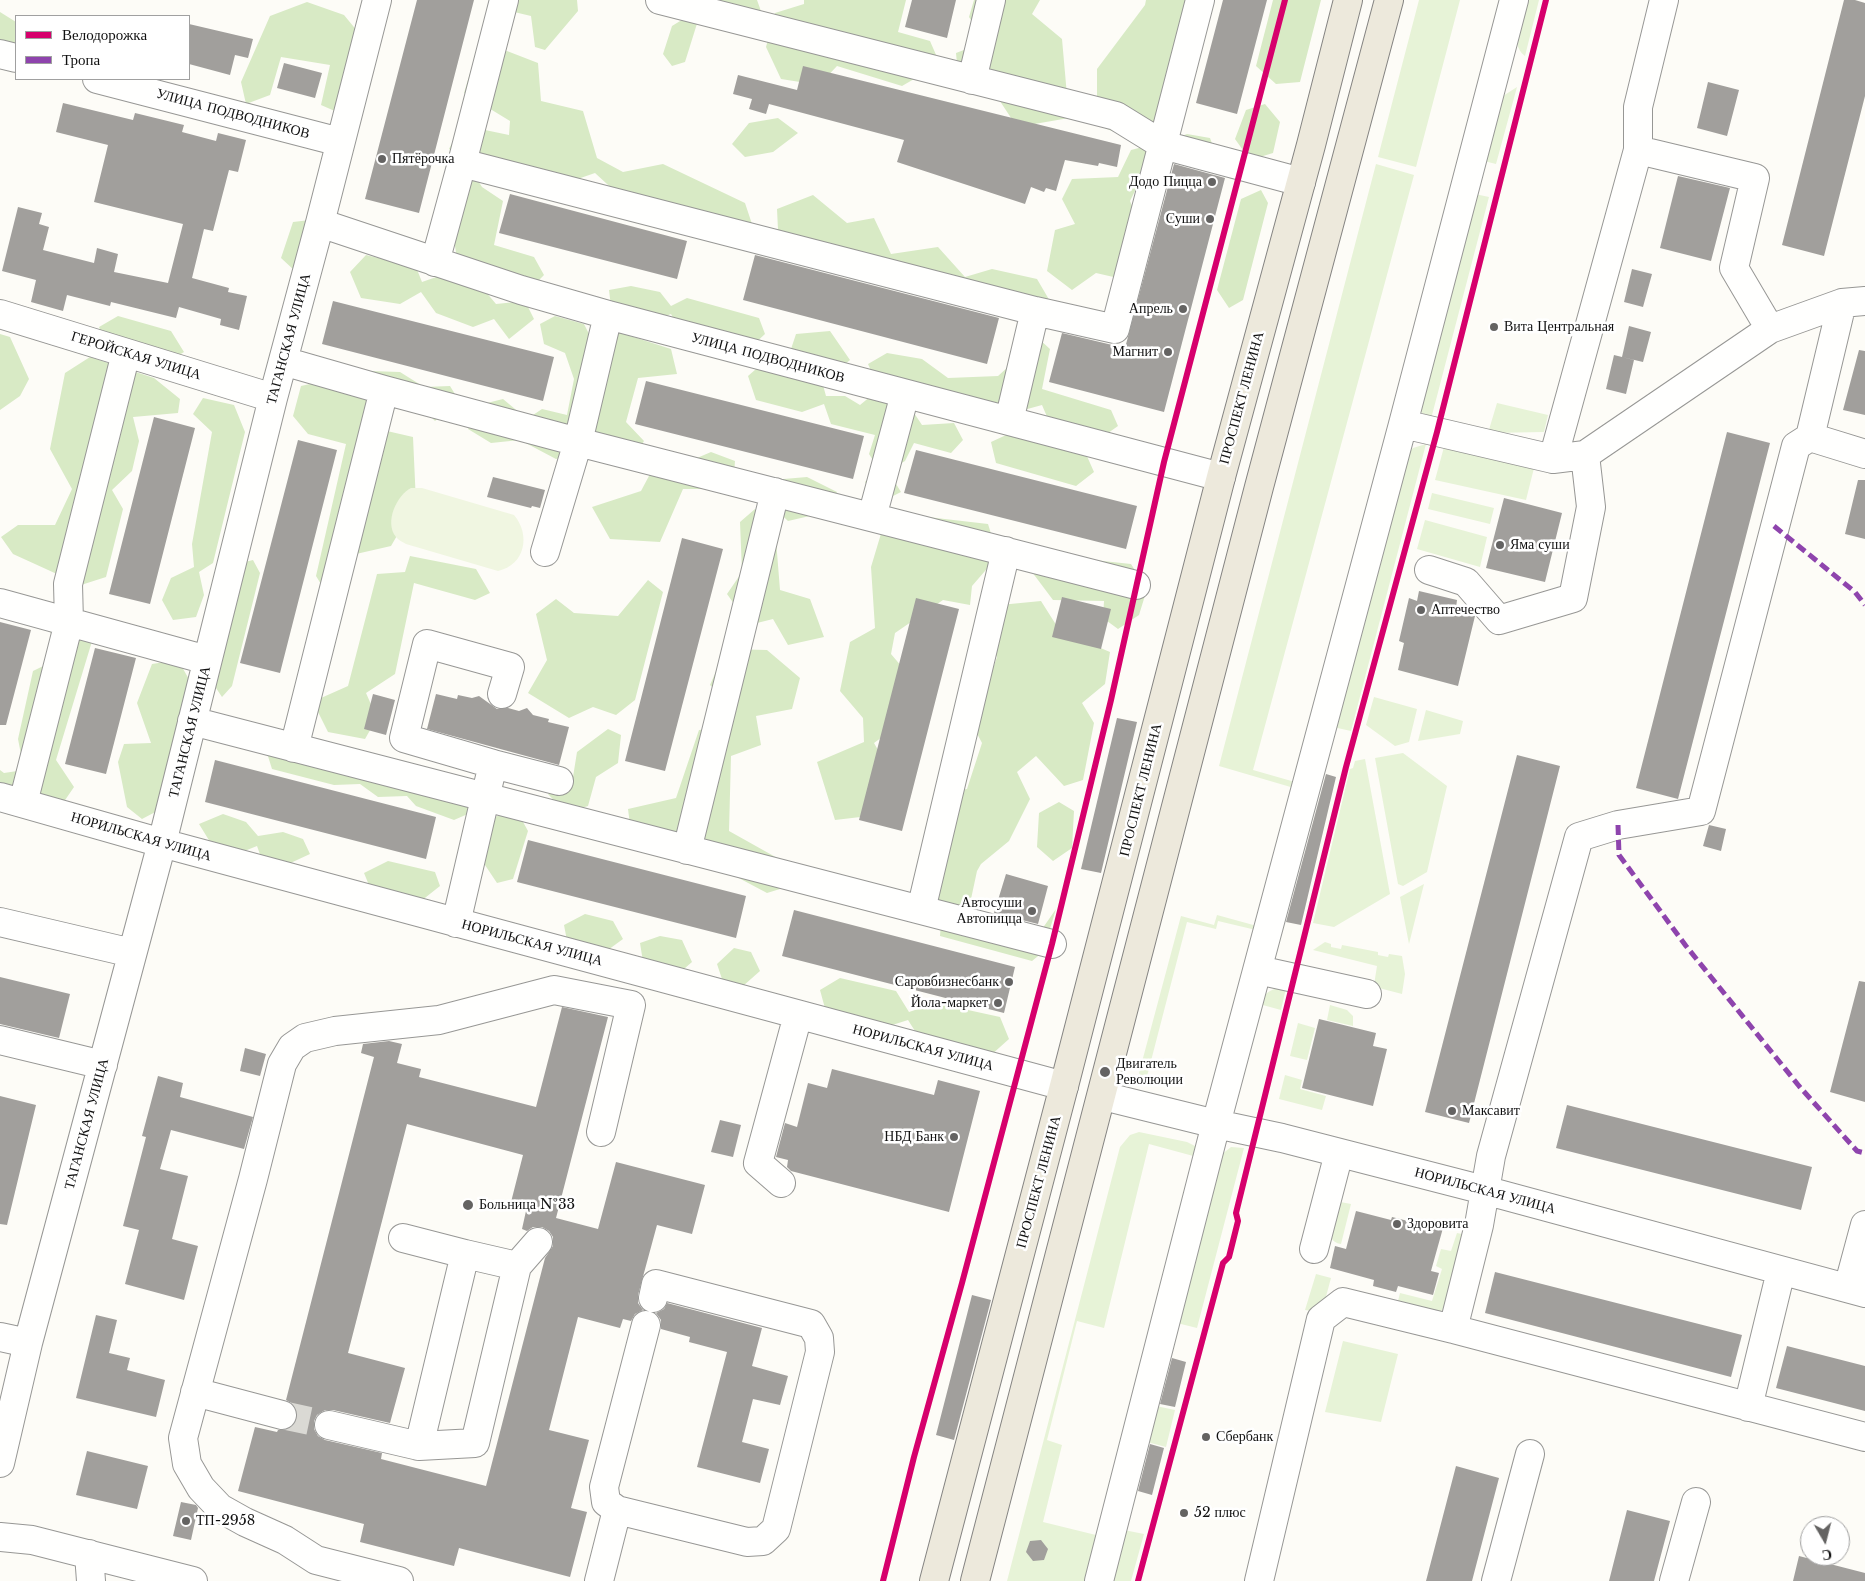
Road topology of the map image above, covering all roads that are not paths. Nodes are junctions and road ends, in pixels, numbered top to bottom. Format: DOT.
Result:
graph roads {
  1 [pos="377,0"];
  2 [pos="504,0"];
  3 [pos="660,0"];
  4 [pos="991,0"];
  5 [pos="1200,0"];
  6 [pos="1348,0"];
  7 [pos="1389,0"];
  8 [pos="1514,0"];
  9 [pos="1664,0"];
  10 [pos="714,7"];
  11 [pos="0,54"];
  12 [pos="15,58"];
  13 [pos="101,80"];
  14 [pos="972,80"];
  15 [pos="340,142"];
  16 [pos="1163,145"];
  17 [pos="1638,150"];
  18 [pos="462,163"];
  19 [pos="1301,182"];
  20 [pos="320,223"];
  21 [pos="435,262"];
  22 [pos="1854,302"];
  23 [pos="1036,311"];
  24 [pos="0,314"];
  25 [pos="608,315"];
  26 [pos="1770,329"];
  27 [pos="126,353"];
  28 [pos="283,361"];
  29 [pos="384,390"];
  30 [pos="905,394"];
  31 [pos="273,398"];
  32 [pos="1009,421"];
  33 [pos="1403,424"];
  34 [pos="1810,437"];
  35 [pos="578,442"];
  36 [pos="1865,454"];
  37 [pos="1585,455"];
  38 [pos="1553,459"];
  39 [pos="1221,477"];
  40 [pos="774,492"];
  41 [pos="872,517"];
  42 [pos="1006,551"];
  43 [pos="545,552"];
  44 [pos="1429,570"];
  45 [pos="1136,585"];
  46 [pos="0,603"];
  47 [pos="69,622"];
  48 [pos="207,660"];
  49 [pos="502,694"];
  50 [pos="192,721"];
  51 [pos="294,748"];
  52 [pos="494,764"];
  53 [pos="559,782"];
  54 [pos="485,798"];
  55 [pos="12,800"];
  56 [pos="162,843"];
  57 [pos="687,850"];
  58 [pos="921,910"];
  59 [pos="0,922"];
  60 [pos="456,923"];
  61 [pos="1052,944"];
  62 [pos="132,953"];
  63 [pos="1258,970"];
  64 [pos="1368,994"];
  65 [pos="798,1015"];
  66 [pos="0,1040"];
  67 [pos="102,1065"];
  68 [pos="1064,1086"];
  69 [pos="1102,1096"];
  70 [pos="1216,1124"];
  71 [pos="601,1132"];
  72 [pos="1340,1152"];
  73 [pos="781,1183"];
  74 [pos="1484,1190"];
  75 [pos="1865,1225"];
  76 [pos="403,1238"];
  77 [pos="538,1242"];
  78 [pos="1314,1249"];
  79 [pos="464,1254"];
  80 [pos="517,1266"];
  81 [pos="1781,1271"];
  82 [pos="1857,1290"];
  83 [pos="652,1298"];
  84 [pos="646,1325"];
  85 [pos="1453,1329"];
  86 [pos="0,1336"];
  87 [pos="28,1343"];
  88 [pos="194,1392"];
  89 [pos="1748,1407"];
  90 [pos="282,1415"];
  91 [pos="329,1426"];
  92 [pos="1865,1437"];
  93 [pos="419,1446"];
  94 [pos="1530,1454"];
  95 [pos="0,1463"];
  96 [pos="1696,1502"];
  97 [pos="617,1510"];
  98 [pos="0,1537"];
  99 [pos="89,1554"];
  100 [pos="92,1581"];
  101 [pos="193,1581"];
  102 [pos="399,1581"];
  103 [pos="599,1581"];
  104 [pos="934,1581"];
  105 [pos="975,1581"];
  106 [pos="1099,1581"];
  107 [pos="1259,1581"];
  108 [pos="1496,1581"];
  109 [pos="1674,1581"];
  1 -- 15 [label="street, ТАГАНСКАЯ УЛИЦА"];
  2 -- 18 [label="street"];
  3 -- 10 [label="street"];
  4 -- 14 [label="street"];
  5 -- 16 [label="street"];
  6 -- 19 [label="main road, ПРОСПЕКТ ЛЕНИНА"];
  7 -- 69 [label="main road"];
  8 -- 33 [label="street"];
  9 -- 17 [label="street"];
  10 -- 14 [label="street"];
  11 -- 12 [label="street"];
  13 -- 15 [label="street, УЛИЦА ПОДВОДНИКОВ"];
  14 -- 16 [label="street"];
  15 -- 20 [label="street, ТАГАНСКАЯ УЛИЦА"];
  16 -- 19 [label="street"];
  16 -- 23 [label="street"];
  17 -- 26 [label="street"];
  17 -- 38 [label="street"];
  18 -- 21 [label="street"];
  18 -- 23 [label="street"];
  19 -- 39 [label="main road, ПРОСПЕКТ ЛЕНИНА"];
  20 -- 21 [label="street, УЛИЦА ПОДВОДНИКОВ"];
  20 -- 28 [label="street, ТАГАНСКАЯ УЛИЦА"];
  21 -- 25 [label="street, УЛИЦА ПОДВОДНИКОВ"];
  22 -- 26 [label="street"];
  22 -- 34 [label="street"];
  23 -- 32 [label="street"];
  24 -- 27 [label="street, ГЕРОЙСКАЯ УЛИЦА"];
  25 -- 30 [label="street, УЛИЦА ПОДВОДНИКОВ"];
  25 -- 35 [label="street"];
  26 -- 37 [label="street"];
  27 -- 31 [label="street, ГЕРОЙСКАЯ УЛИЦА"];
  27 -- 47 [label="street"];
  28 -- 29 [label="street"];
  28 -- 31 [label="street, ТАГАНСКАЯ УЛИЦА"];
  29 -- 35 [label="street"];
  29 -- 51 [label="street"];
  30 -- 32 [label="street, УЛИЦА ПОДВОДНИКОВ"];
  30 -- 41 [label="street"];
  31 -- 48 [label="street, ТАГАНСКАЯ УЛИЦА"];
  32 -- 39 [label="street, УЛИЦА ПОДВОДНИКОВ"];
  33 -- 38 [label="street"];
  33 -- 63 [label="street"];
  34 -- 36 [label="street"];
  34 -- 74 [label="street"];
  35 -- 40 [label="street"];
  35 -- 43 [label="street"];
  37 -- 38 [label="street"];
  37 -- 44 [label="street"];
  39 -- 68 [label="main road, ПРОСПЕКТ ЛЕНИНА"];
  40 -- 41 [label="street"];
  40 -- 57 [label="street"];
  41 -- 42 [label="street"];
  42 -- 45 [label="street"];
  42 -- 58 [label="street"];
  46 -- 47 [label="street"];
  47 -- 48 [label="street"];
  47 -- 55 [label="street"];
  48 -- 50 [label="street, ТАГАНСКАЯ УЛИЦА"];
  49 -- 52 [label="street"];
  50 -- 51 [label="street"];
  50 -- 56 [label="street, ТАГАНСКАЯ УЛИЦА"];
  51 -- 54 [label="street"];
  52 -- 53 [label="street"];
  52 -- 54 [label="street"];
  54 -- 57 [label="street"];
  54 -- 60 [label="street"];
  55 -- 56 [label="street, НОРИЛЬСКАЯ УЛИЦА"];
  56 -- 60 [label="street, НОРИЛЬСКАЯ УЛИЦА"];
  56 -- 62 [label="street, ТАГАНСКАЯ УЛИЦА"];
  57 -- 58 [label="street"];
  58 -- 61 [label="street"];
  59 -- 62 [label="street"];
  60 -- 65 [label="street, НОРИЛЬСКАЯ УЛИЦА"];
  62 -- 67 [label="street, ТАГАНСКАЯ УЛИЦА"];
  63 -- 64 [label="street"];
  63 -- 70 [label="street"];
  65 -- 68 [label="street, НОРИЛЬСКАЯ УЛИЦА"];
  65 -- 73 [label="street"];
  66 -- 67 [label="street"];
  67 -- 87 [label="street, ТАГАНСКАЯ УЛИЦА"];
  68 -- 104 [label="main road, ПРОСПЕКТ ЛЕНИНА"];
  69 -- 70 [label="street, НОРИЛЬСКАЯ УЛИЦА"];
  69 -- 105 [label="main road"];
  70 -- 72 [label="street, НОРИЛЬСКАЯ УЛИЦА"];
  70 -- 106 [label="street"];
  71 -- 88 [label="street"];
  72 -- 74 [label="street, НОРИЛЬСКАЯ УЛИЦА"];
  72 -- 78 [label="street"];
  74 -- 81 [label="street, НОРИЛЬСКАЯ УЛИЦА"];
  74 -- 85 [label="street"];
  75 -- 82 [label="street"];
  76 -- 79 [label="street"];
  77 -- 80 [label="street"];
  79 -- 80 [label="street"];
  79 -- 93 [label="street"];
  80 -- 93 [label="street"];
  81 -- 82 [label="street, НОРИЛЬСКАЯ УЛИЦА"];
  81 -- 89 [label="street"];
  83 -- 97 [label="street"];
  84 -- 97 [label="street"];
  85 -- 89 [label="street"];
  85 -- 107 [label="street"];
  86 -- 87 [label="street"];
  87 -- 95 [label="street, ТАГАНСКАЯ УЛИЦА"];
  88 -- 90 [label="street"];
  88 -- 102 [label="street"];
  89 -- 92 [label="street"];
  91 -- 93 [label="street"];
  94 -- 108 [label="street"];
  96 -- 109 [label="street"];
  97 -- 103 [label="street"];
  98 -- 99 [label="street"];
  99 -- 100 [label="street"];
  99 -- 101 [label="street"];
}
